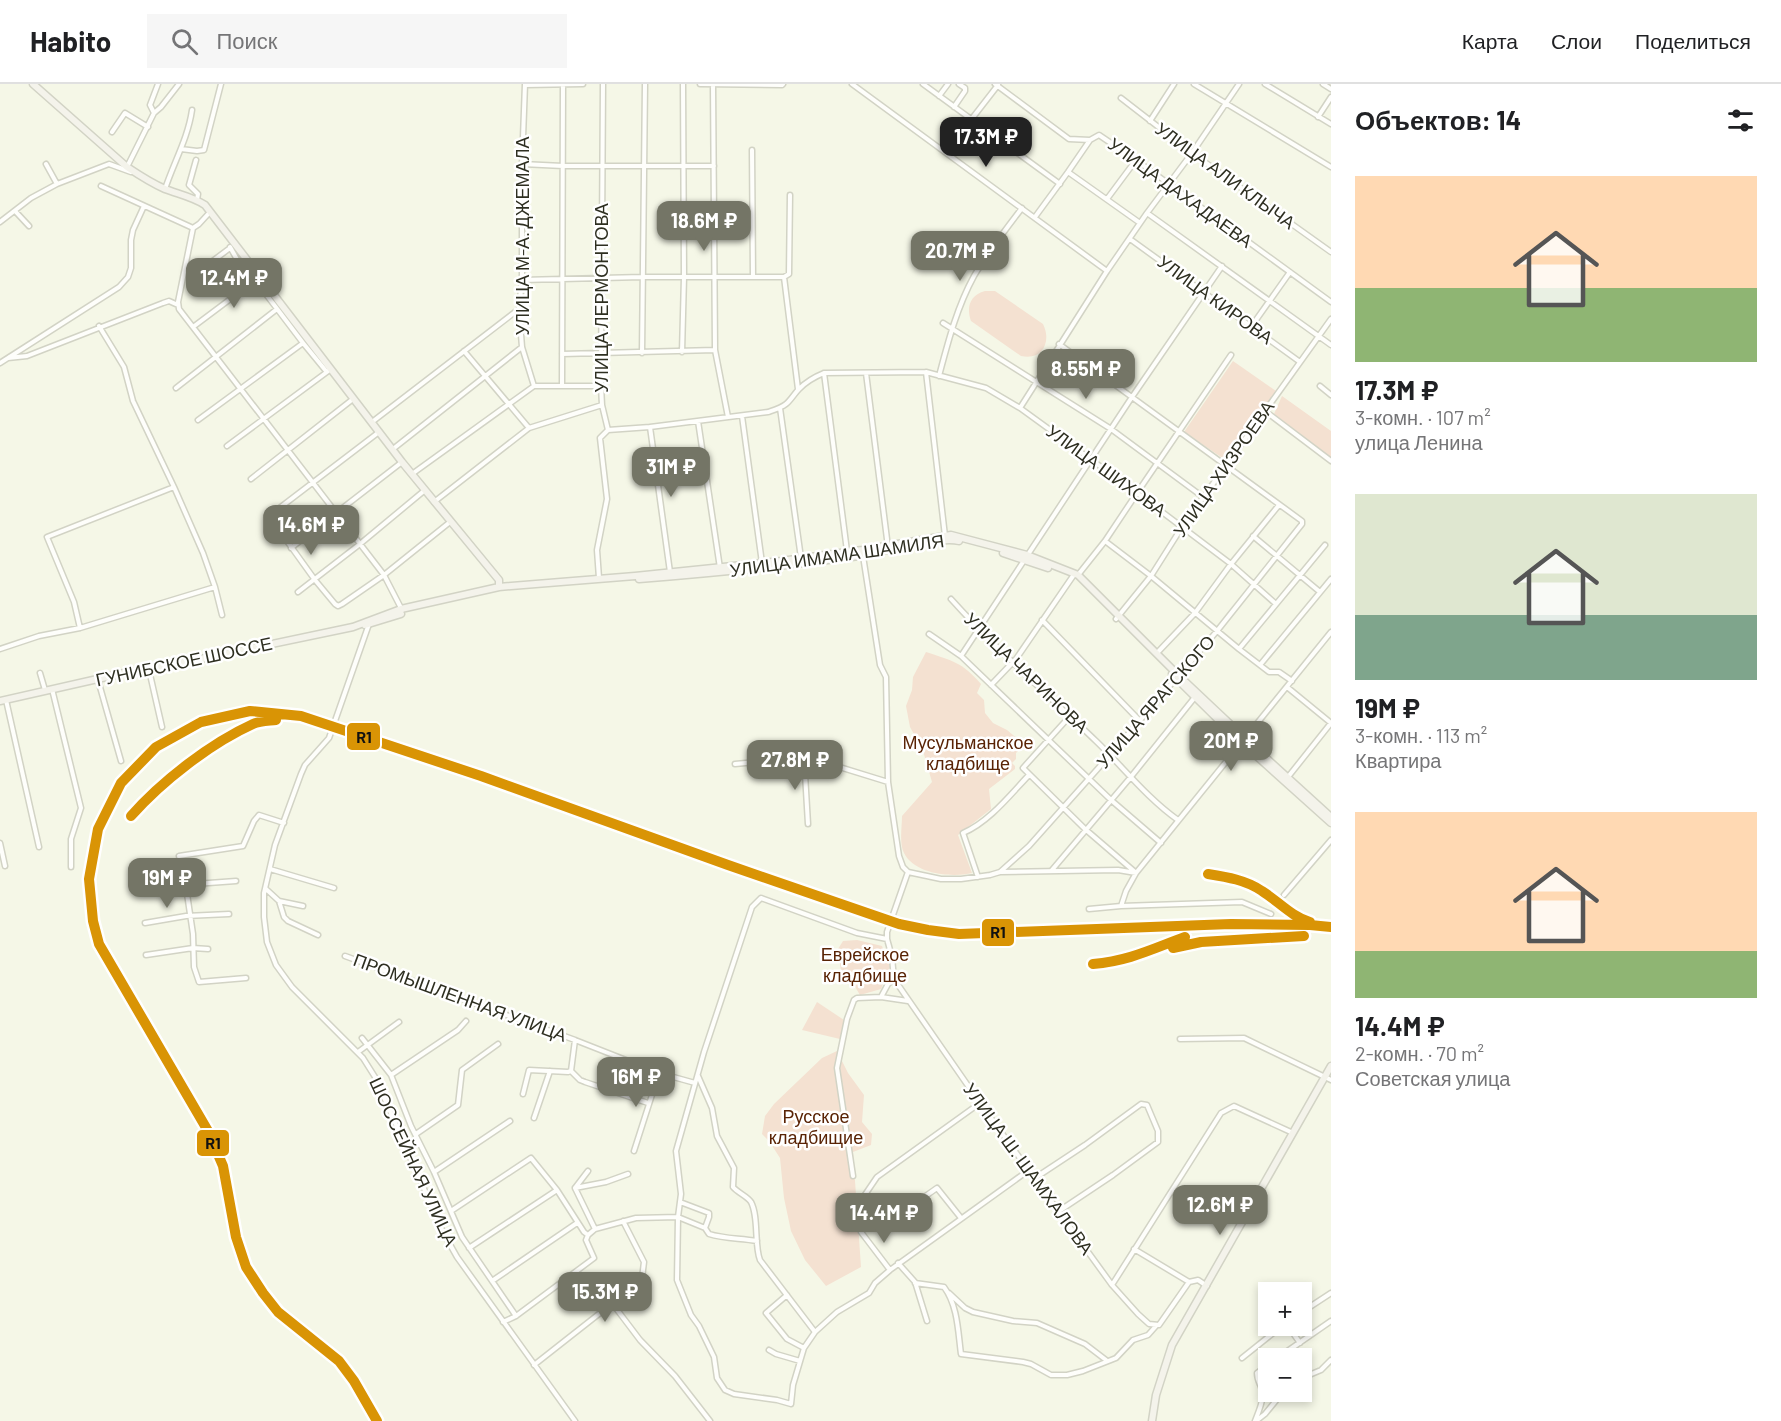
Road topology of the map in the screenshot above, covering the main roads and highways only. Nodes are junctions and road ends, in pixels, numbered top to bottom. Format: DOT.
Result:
graph roads {
  1 [pos="33,84"];
  2 [pos="945,538"];
  3 [pos="862,553"];
  4 [pos="720,569"];
  5 [pos="499,586"];
  6 [pos="402,611"];
  7 [pos="1117,617"];
  8 [pos="369,623"];
  9 [pos="1177,677"];
  10 [pos="3,700"];
  11 [pos="1243,740"];
  12 [pos="1331,817"];
  13 [pos="1331,823"];
  14 [pos="1331,1066"];
  15 [pos="1329,1077"];
  16 [pos="1207,1286"];
  17 [pos="1154,1421"];
  1 -- 5 [label="main road"];
  2 -- 3 [label="main road, УЛИЦА ИМАМА ШАМИЛЯ"];
  2 -- 3 [label="main road, УЛИЦА ИМАМА ШАМИЛЯ"];
  2 -- 7 [label="main road, УЛИЦА ИМАМА ШАМИЛЯ"];
  3 -- 4 [label="main road, УЛИЦА ИМАМА ШАМИЛЯ"];
  3 -- 4 [label="main road, УЛИЦА ИМАМА ШАМИЛЯ"];
  4 -- 5 [label="main road, УЛИЦА ИМАМА ШАМИЛЯ"];
  4 -- 6 [label="main road, УЛИЦА ИМАМА ШАМИЛЯ"];
  5 -- 6 [label="main road, УЛИЦА ИМАМА ШАМИЛЯ"];
  6 -- 8 [label="main road, УЛИЦА ИМАМА ШАМИЛЯ"];
  7 -- 9 [label="main road, УЛИЦА ИМАМА ШАМИЛЯ"];
  7 -- 9 [label="main road, УЛИЦА ИМАМА ШАМИЛЯ"];
  8 -- 10 [label="main road, ГУНИБСКОЕ ШОССЕ"];
  9 -- 11 [label="main road, УЛИЦА ИМАМА ШАМИЛЯ"];
  9 -- 11 [label="main road, УЛИЦА ИМАМА ШАМИЛЯ"];
  11 -- 12 [label="main road, УЛИЦА ИМАМА ШАМИЛЯ"];
  11 -- 13 [label="main road, УЛИЦА ИМАМА ШАМИЛЯ"];
  14 -- 15 [label="main road"];
  15 -- 16 [label="main road"];
  15 -- 16 [label="main road"];
  16 -- 17 [label="main road"];
}
